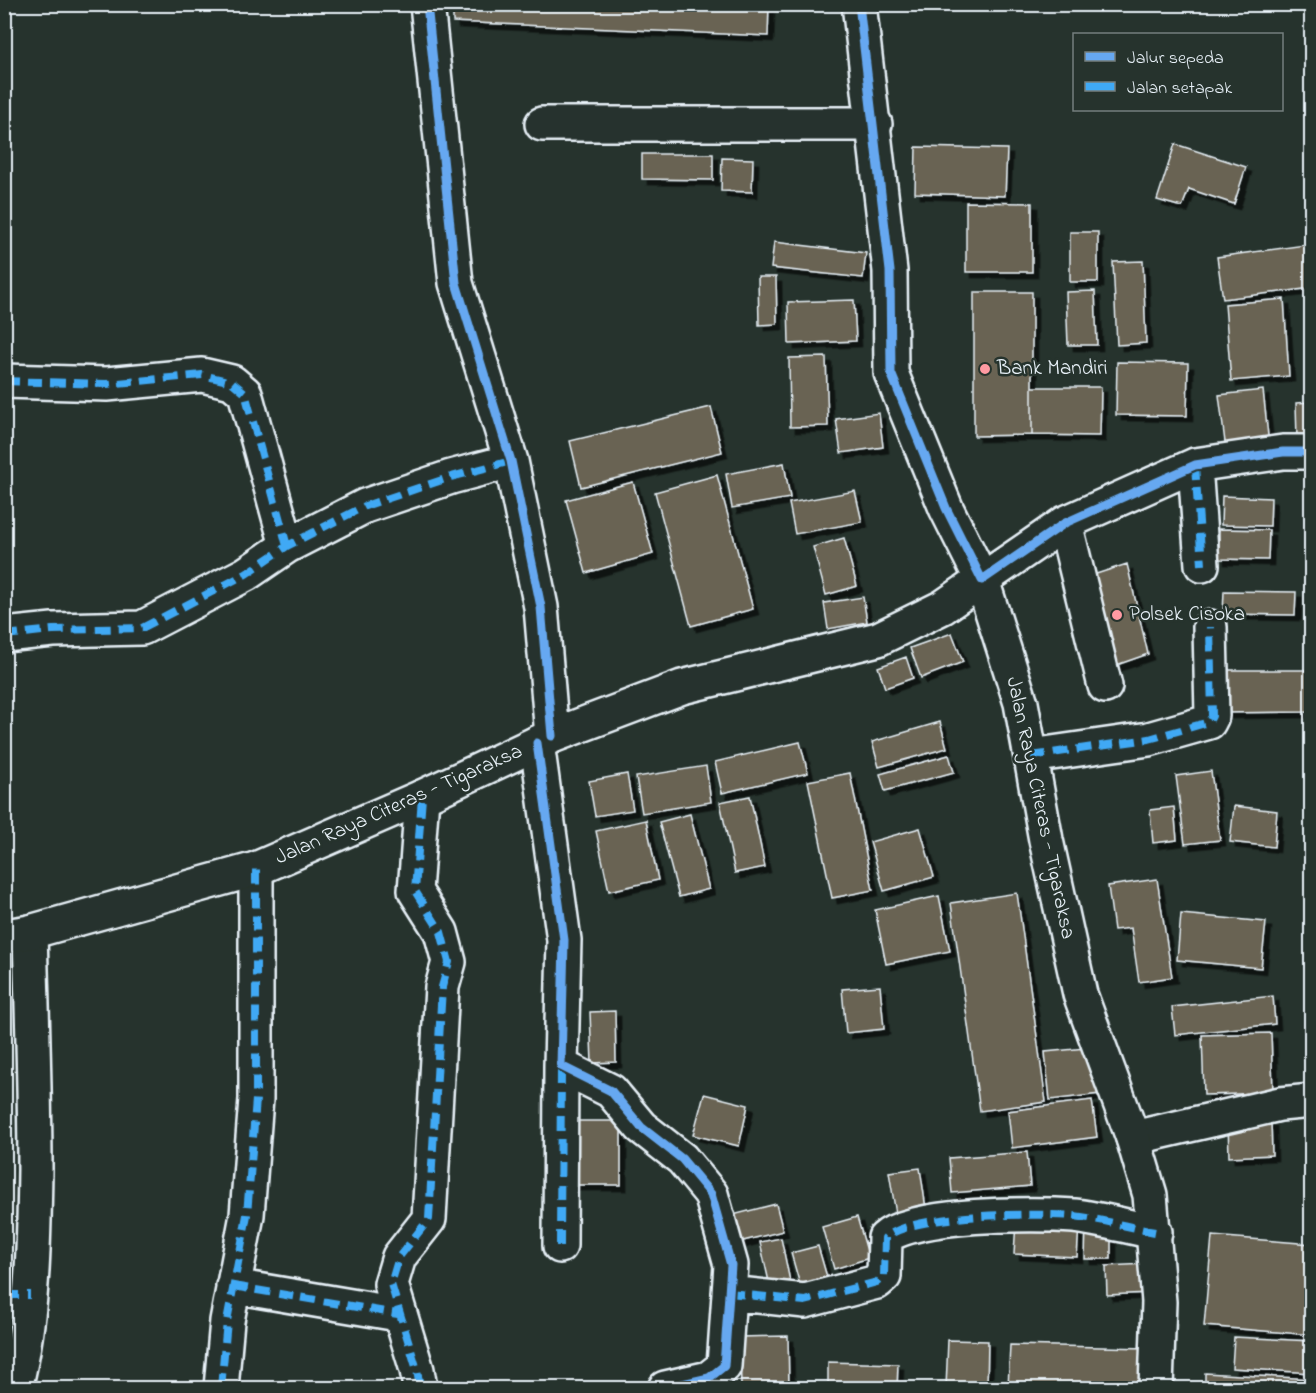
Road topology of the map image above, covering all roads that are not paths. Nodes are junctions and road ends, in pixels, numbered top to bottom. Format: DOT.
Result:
graph roads {
  1 [pos="426,4"];
  2 [pos="859,4"];
  3 [pos="542,124"];
  4 [pos="874,124"];
  5 [pos="4,381"];
  6 [pos="1311,452"];
  7 [pos="511,461"];
  8 [pos="1195,465"];
  9 [pos="1065,523"];
  10 [pos="288,546"];
  11 [pos="1202,565"];
  12 [pos="982,580"];
  13 [pos="1210,627"];
  14 [pos="4,634"];
  15 [pos="1105,686"];
  16 [pos="544,740"];
  17 [pos="1031,756"];
  18 [pos="422,797"];
  19 [pos="256,869"];
  20 [pos="17,934"];
  21 [pos="561,1066"];
  22 [pos="1311,1101"];
  23 [pos="1133,1138"];
  24 [pos="1155,1232"];
  25 [pos="560,1246"];
  26 [pos="233,1286"];
  27 [pos="729,1293"];
  28 [pos="17,1295"];
  29 [pos="398,1314"];
  30 [pos="15,1389"];
  31 [pos="221,1389"];
  32 [pos="420,1389"];
  33 [pos="665,1389"];
  34 [pos="1156,1389"];
  1 -- 7 [label="street"];
  2 -- 4 [label="street"];
  3 -- 4 [label="street"];
  4 -- 12 [label="street"];
  5 -- 10 [label="street"];
  6 -- 8 [label="street"];
  7 -- 10 [label="street"];
  7 -- 16 [label="street"];
  8 -- 9 [label="street"];
  8 -- 11 [label="street"];
  9 -- 12 [label="street"];
  9 -- 15 [label="street"];
  10 -- 14 [label="street"];
  12 -- 16 [label="street, Jalan Raya Citeras - Tigaraksa"];
  12 -- 17 [label="street, Jalan Raya Citeras - Tigaraksa"];
  13 -- 17 [label="street"];
  16 -- 18 [label="street, Jalan Raya Citeras - Tigaraksa"];
  16 -- 21 [label="street"];
  17 -- 23 [label="street, Jalan Raya Citeras - Tigaraksa"];
  18 -- 19 [label="street, Jalan Raya Citeras - Tigaraksa"];
  18 -- 29 [label="street"];
  19 -- 20 [label="street, Jalan Raya Citeras - Tigaraksa"];
  19 -- 26 [label="street"];
  20 -- 28 [label="street"];
  21 -- 25 [label="street"];
  21 -- 27 [label="street"];
  22 -- 23 [label="street"];
  23 -- 24 [label="street, Jalan Raya Citeras - Tigaraksa"];
  24 -- 27 [label="street"];
  24 -- 34 [label="street, Jalan Raya Citeras - Tigaraksa"];
  26 -- 29 [label="street"];
  26 -- 31 [label="street"];
  27 -- 33 [label="street"];
  28 -- 30 [label="street"];
  29 -- 32 [label="street"];
}
